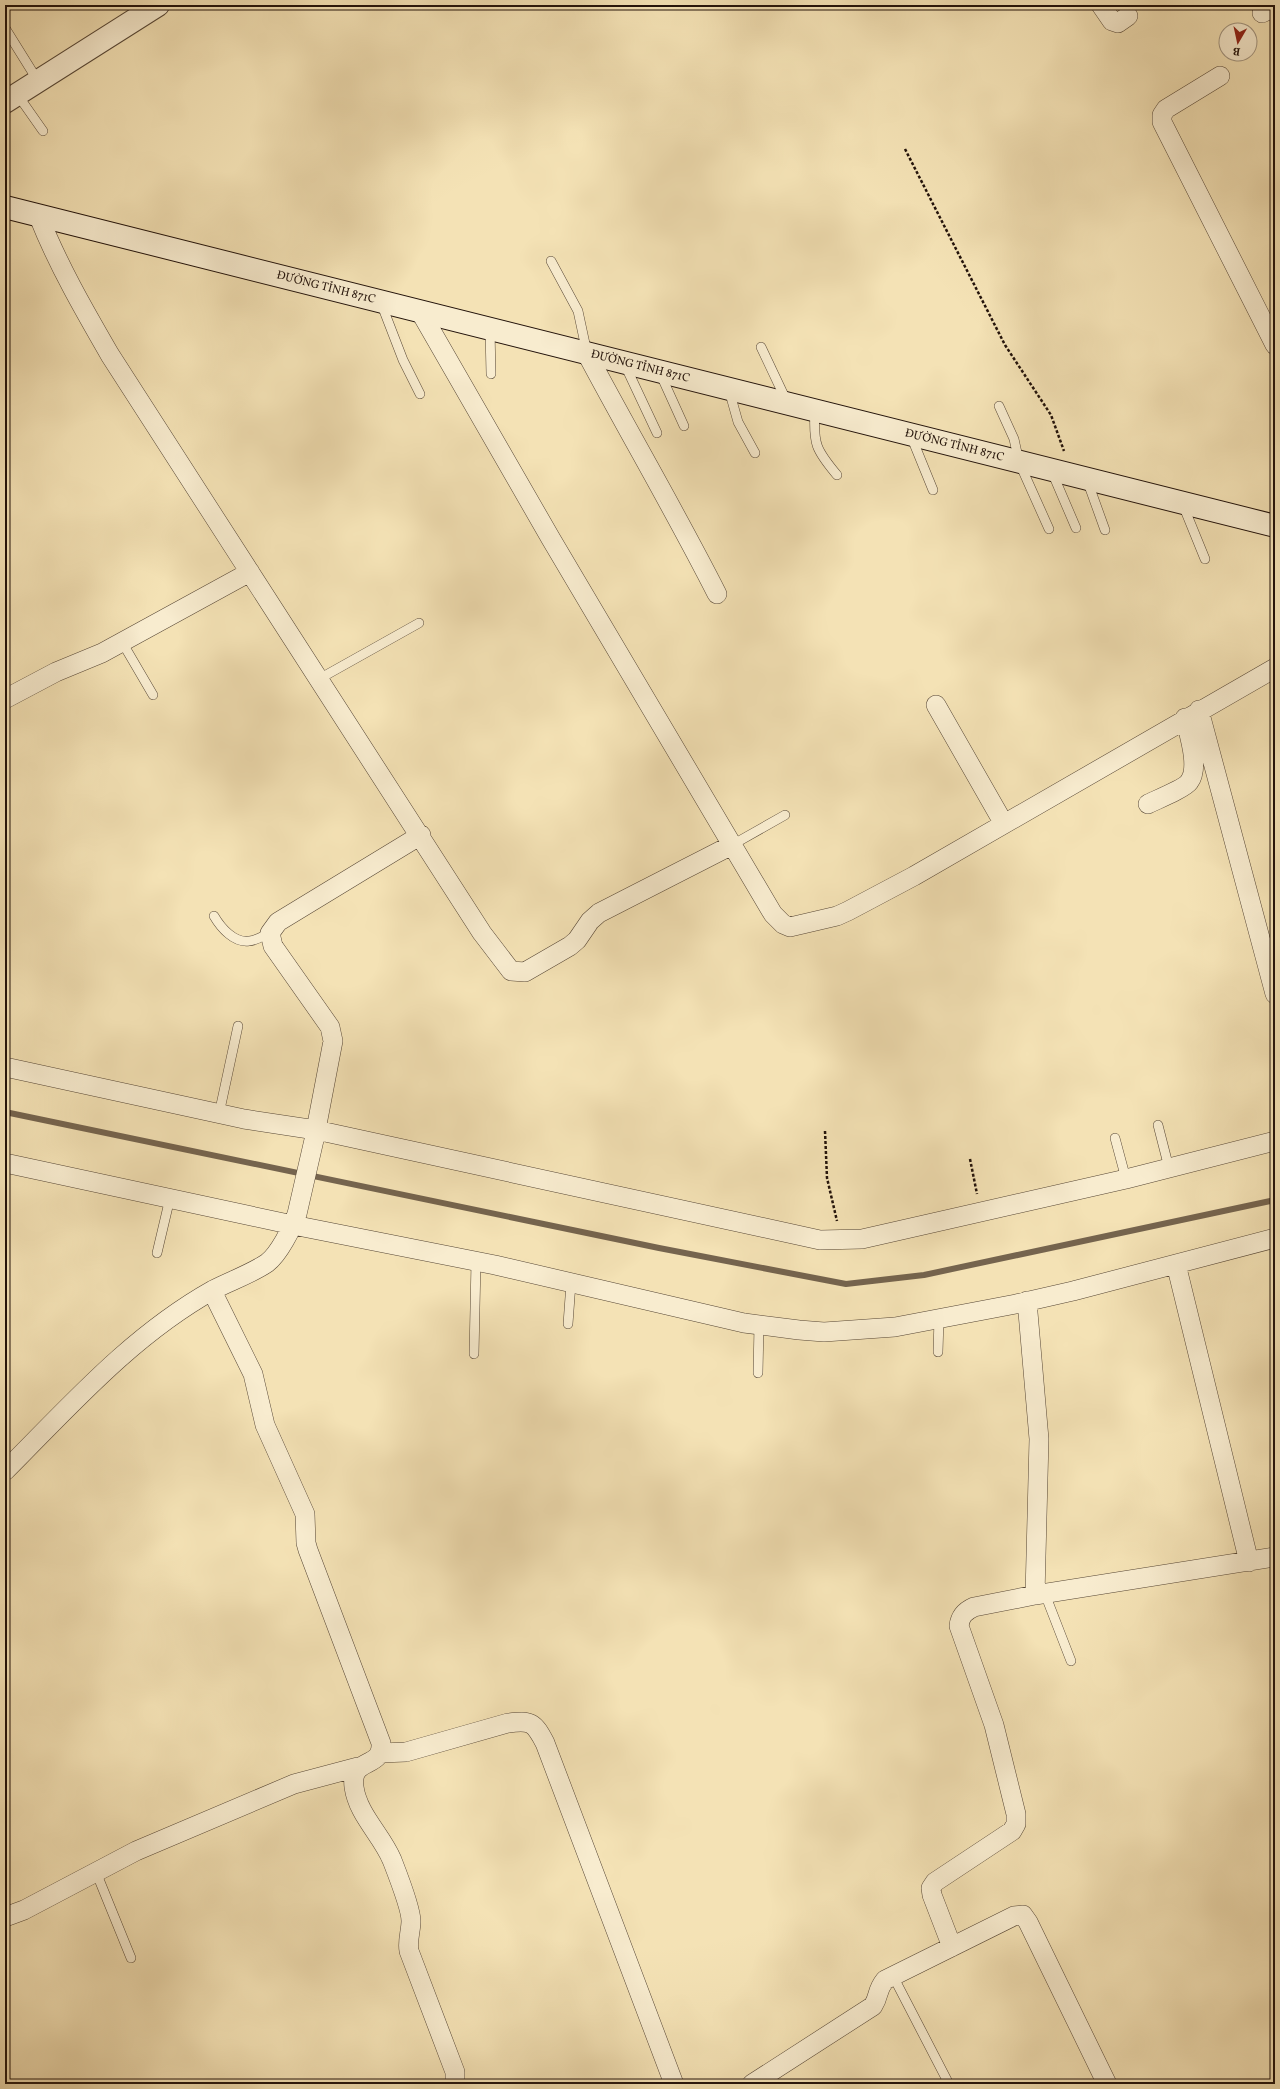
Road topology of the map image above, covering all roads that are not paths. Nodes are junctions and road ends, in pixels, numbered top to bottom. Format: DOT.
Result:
graph roads {
  1 [pos="158,5"];
  2 [pos="1101,5"];
  3 [pos="1128,16"];
  4 [pos="5,28"];
  5 [pos="1220,76"];
  6 [pos="38,81"];
  7 [pos="11,98"];
  8 [pos="43,131"];
  9 [pos="5,207"];
  10 [pos="39,217"];
  11 [pos="551,261"];
  12 [pos="380,303"];
  13 [pos="421,313"];
  14 [pos="490,330"];
  15 [pos="1275,345"];
  16 [pos="761,347"];
  17 [pos="587,354"];
  18 [pos="625,364"];
  19 [pos="659,373"];
  20 [pos="491,374"];
  21 [pos="729,390"];
  22 [pos="420,394"];
  23 [pos="788,405"];
  24 [pos="999,406"];
  25 [pos="815,412"];
  26 [pos="684,426"];
  27 [pos="657,432"];
  28 [pos="911,436"];
  29 [pos="755,453"];
  30 [pos="1019,462"];
  31 [pos="1051,470"];
  32 [pos="837,475"];
  33 [pos="1080,478"];
  34 [pos="933,490"];
  35 [pos="1182,503"];
  36 [pos="1275,526"];
  37 [pos="1076,528"];
  38 [pos="1049,529"];
  39 [pos="1105,530"];
  40 [pos="1205,559"];
  41 [pos="250,572"];
  42 [pos="717,594"];
  43 [pos="419,623"];
  44 [pos="122,642"];
  45 [pos="1275,668"];
  46 [pos="319,678"];
  47 [pos="153,695"];
  48 [pos="5,699"];
  49 [pos="936,705"];
  50 [pos="1192,714"];
  51 [pos="1148,804"];
  52 [pos="785,815"];
  53 [pos="1004,824"];
  54 [pos="421,835"];
  55 [pos="732,845"];
  56 [pos="214,916"];
  57 [pos="270,932"];
  58 [pos="1275,994"];
  59 [pos="238,1026"];
  60 [pos="5,1067"];
  61 [pos="219,1114"];
  62 [pos="1158,1125"];
  63 [pos="315,1135"];
  64 [pos="1115,1138"];
  65 [pos="1275,1141"];
  66 [pos="5,1162"];
  67 [pos="1169,1168"];
  68 [pos="1126,1179"];
  69 [pos="170,1198"];
  70 [pos="295,1220"];
  71 [pos="1275,1238"];
  72 [pos="158,1253"];
  73 [pos="476,1262"];
  74 [pos="1176,1264"];
  75 [pos="571,1283"];
  76 [pos="212,1290"];
  77 [pos="1027,1301"];
  78 [pos="939,1318"];
  79 [pos="568,1324"];
  80 [pos="759,1326"];
  81 [pos="938,1352"];
  82 [pos="474,1354"];
  83 [pos="758,1373"];
  84 [pos="5,1471"];
  85 [pos="1275,1557"];
  86 [pos="1249,1562"];
  87 [pos="1040,1594"];
  88 [pos="1071,1661"];
  89 [pos="381,1753"];
  90 [pos="358,1768"];
  91 [pos="96,1872"];
  92 [pos="5,1917"];
  93 [pos="952,1947"];
  94 [pos="131,1958"];
  95 [pos="893,1976"];
  96 [pos="454,2084"];
  97 [pos="674,2084"];
  98 [pos="752,2084"];
  99 [pos="948,2084"];
  100 [pos="1107,2084"];
  1 -- 6 [label="main road"];
  2 -- 3 [label="street"];
  4 -- 6 [label="lane"];
  5 -- 15 [label="street"];
  6 -- 7 [label="main road"];
  7 -- 8 [label="lane"];
  9 -- 10 [label="main road, ĐƯỜNG TỈNH 871C"];
  10 -- 12 [label="main road, ĐƯỜNG TỈNH 871C"];
  10 -- 41 [label="street"];
  11 -- 17 [label="lane"];
  12 -- 13 [label="main road, ĐƯỜNG TỈNH 871C"];
  12 -- 22 [label="lane"];
  13 -- 14 [label="main road, ĐƯỜNG TỈNH 871C"];
  13 -- 55 [label="street"];
  14 -- 17 [label="main road, ĐƯỜNG TỈNH 871C"];
  14 -- 20 [label="lane"];
  16 -- 23 [label="lane"];
  17 -- 18 [label="main road, ĐƯỜNG TỈNH 871C"];
  17 -- 42 [label="street"];
  18 -- 19 [label="main road, ĐƯỜNG TỈNH 871C"];
  18 -- 27 [label="lane"];
  19 -- 21 [label="main road, ĐƯỜNG TỈNH 871C"];
  19 -- 26 [label="lane"];
  21 -- 23 [label="main road, ĐƯỜNG TỈNH 871C"];
  21 -- 29 [label="lane"];
  23 -- 25 [label="main road, ĐƯỜNG TỈNH 871C"];
  24 -- 30 [label="lane"];
  25 -- 28 [label="main road, ĐƯỜNG TỈNH 871C"];
  25 -- 32 [label="lane"];
  28 -- 30 [label="main road, ĐƯỜNG TỈNH 871C"];
  28 -- 34 [label="lane"];
  30 -- 31 [label="main road, ĐƯỜNG TỈNH 871C"];
  30 -- 38 [label="lane"];
  31 -- 33 [label="main road, ĐƯỜNG TỈNH 871C"];
  31 -- 37 [label="lane"];
  33 -- 35 [label="main road, ĐƯỜNG TỈNH 871C"];
  33 -- 39 [label="lane"];
  35 -- 36 [label="main road, ĐƯỜNG TỈNH 871C"];
  35 -- 40 [label="lane"];
  41 -- 44 [label="street"];
  41 -- 46 [label="street"];
  43 -- 46 [label="lane"];
  44 -- 47 [label="lane"];
  44 -- 48 [label="street"];
  45 -- 50 [label="street"];
  46 -- 54 [label="street"];
  49 -- 53 [label="street"];
  50 -- 51 [label="street"];
  50 -- 53 [label="street"];
  50 -- 58 [label="street"];
  52 -- 55 [label="lane"];
  53 -- 55 [label="street"];
  54 -- 55 [label="street"];
  54 -- 57 [label="street"];
  56 -- 57 [label="lane"];
  57 -- 63 [label="street"];
  59 -- 61 [label="lane"];
  60 -- 61 [label="street"];
  61 -- 63 [label="street"];
  62 -- 67 [label="lane"];
  63 -- 68 [label="street"];
  63 -- 70 [label="street"];
  64 -- 68 [label="lane"];
  65 -- 67 [label="street"];
  66 -- 69 [label="street"];
  67 -- 68 [label="street"];
  69 -- 70 [label="street"];
  69 -- 72 [label="lane"];
  70 -- 73 [label="street"];
  70 -- 76 [label="street"];
  71 -- 74 [label="street"];
  73 -- 75 [label="street"];
  73 -- 82 [label="lane"];
  74 -- 77 [label="street"];
  74 -- 86 [label="street"];
  75 -- 79 [label="lane"];
  75 -- 80 [label="street"];
  76 -- 84 [label="street"];
  76 -- 89 [label="street"];
  77 -- 78 [label="street"];
  77 -- 87 [label="street"];
  78 -- 80 [label="street"];
  78 -- 81 [label="lane"];
  80 -- 83 [label="lane"];
  85 -- 86 [label="street"];
  86 -- 87 [label="street"];
  87 -- 88 [label="lane"];
  87 -- 93 [label="street"];
  89 -- 90 [label="street"];
  89 -- 97 [label="street"];
  90 -- 91 [label="street"];
  90 -- 96 [label="street"];
  91 -- 92 [label="street"];
  91 -- 94 [label="lane"];
  93 -- 95 [label="street"];
  93 -- 100 [label="street"];
  95 -- 98 [label="street"];
  95 -- 99 [label="lane"];
}
